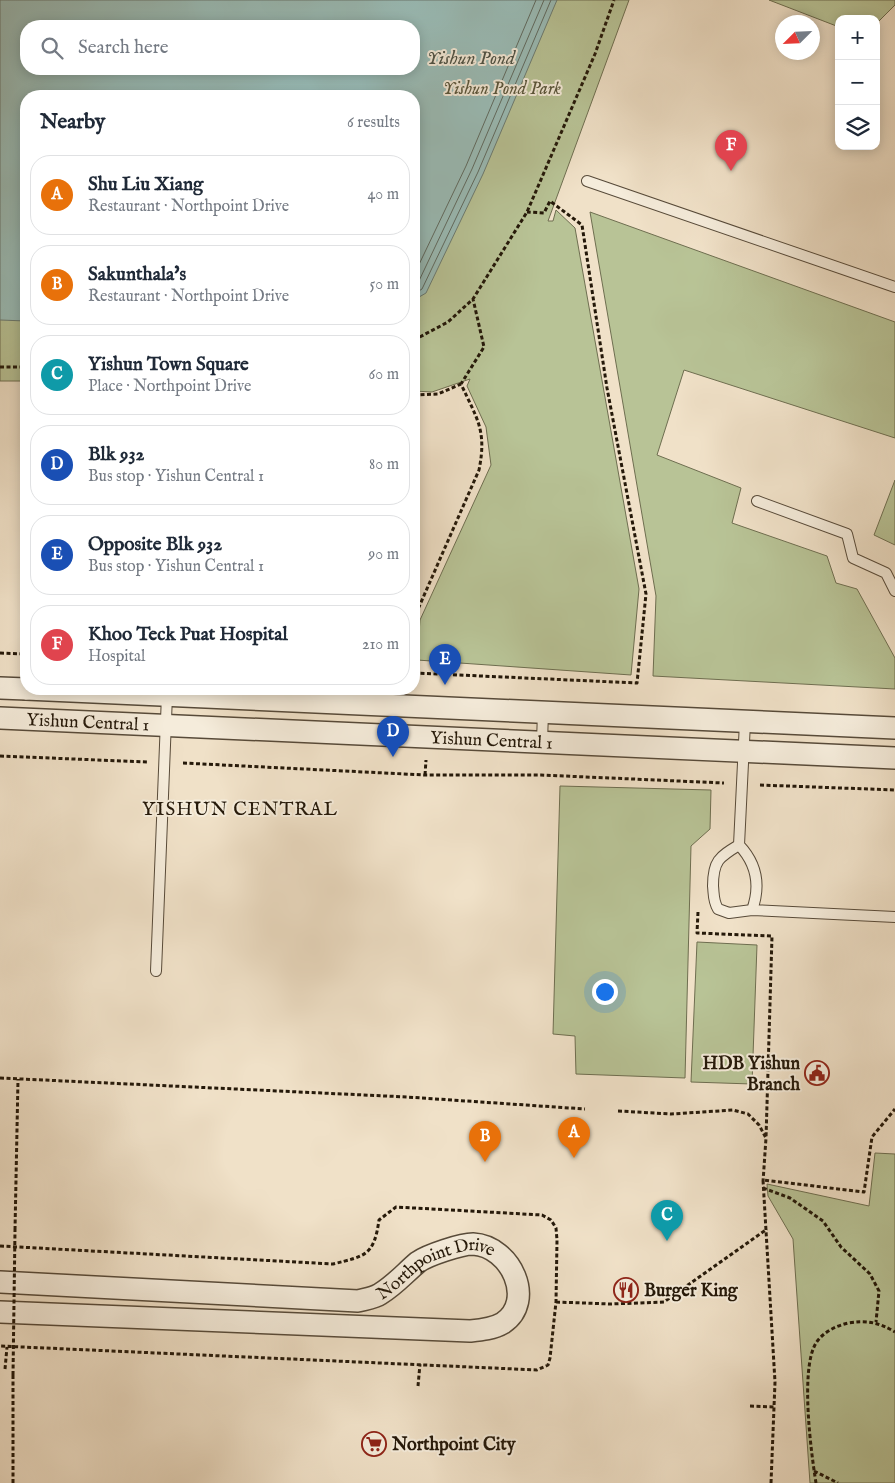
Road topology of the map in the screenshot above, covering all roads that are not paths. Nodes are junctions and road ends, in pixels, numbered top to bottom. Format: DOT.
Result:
graph roads {
  1 [pos="587,181"];
  2 [pos="895,287"];
  3 [pos="757,501"];
  4 [pos="895,591"];
  5 [pos="0,688"];
  6 [pos="20,689"];
  7 [pos="167,695"];
  8 [pos="543,712"];
  9 [pos="0,718"];
  10 [pos="745,722"];
  11 [pos="166,725"];
  12 [pos="895,728"];
  13 [pos="542,742"];
  14 [pos="744,751"];
  15 [pos="895,758"];
  16 [pos="739,845"];
  17 [pos="752,910"];
  18 [pos="895,917"];
  19 [pos="156,971"];
  20 [pos="0,1282"];
  21 [pos="0,1312"];
  1 -- 2 [label="lane"];
  3 -- 4 [label="lane"];
  5 -- 6 [label="street, Yishun Central 1"];
  7 -- 8 [label="street, Yishun Central 1"];
  7 -- 11 [label="lane"];
  8 -- 10 [label="street, Yishun Central 1"];
  8 -- 13 [label="lane"];
  9 -- 11 [label="street, Yishun Central 1"];
  10 -- 12 [label="street, Yishun Central 1"];
  10 -- 14 [label="lane"];
  11 -- 13 [label="street, Yishun Central 1"];
  11 -- 19 [label="lane"];
  13 -- 14 [label="street, Yishun Central 1"];
  14 -- 15 [label="street, Yishun Central 1"];
  14 -- 16 [label="lane"];
  16 -- 17 [label="lane"];
  16 -- 17 [label="lane"];
  17 -- 18 [label="lane"];
  20 -- 21 [label="street, Northpoint Drive"];
}
